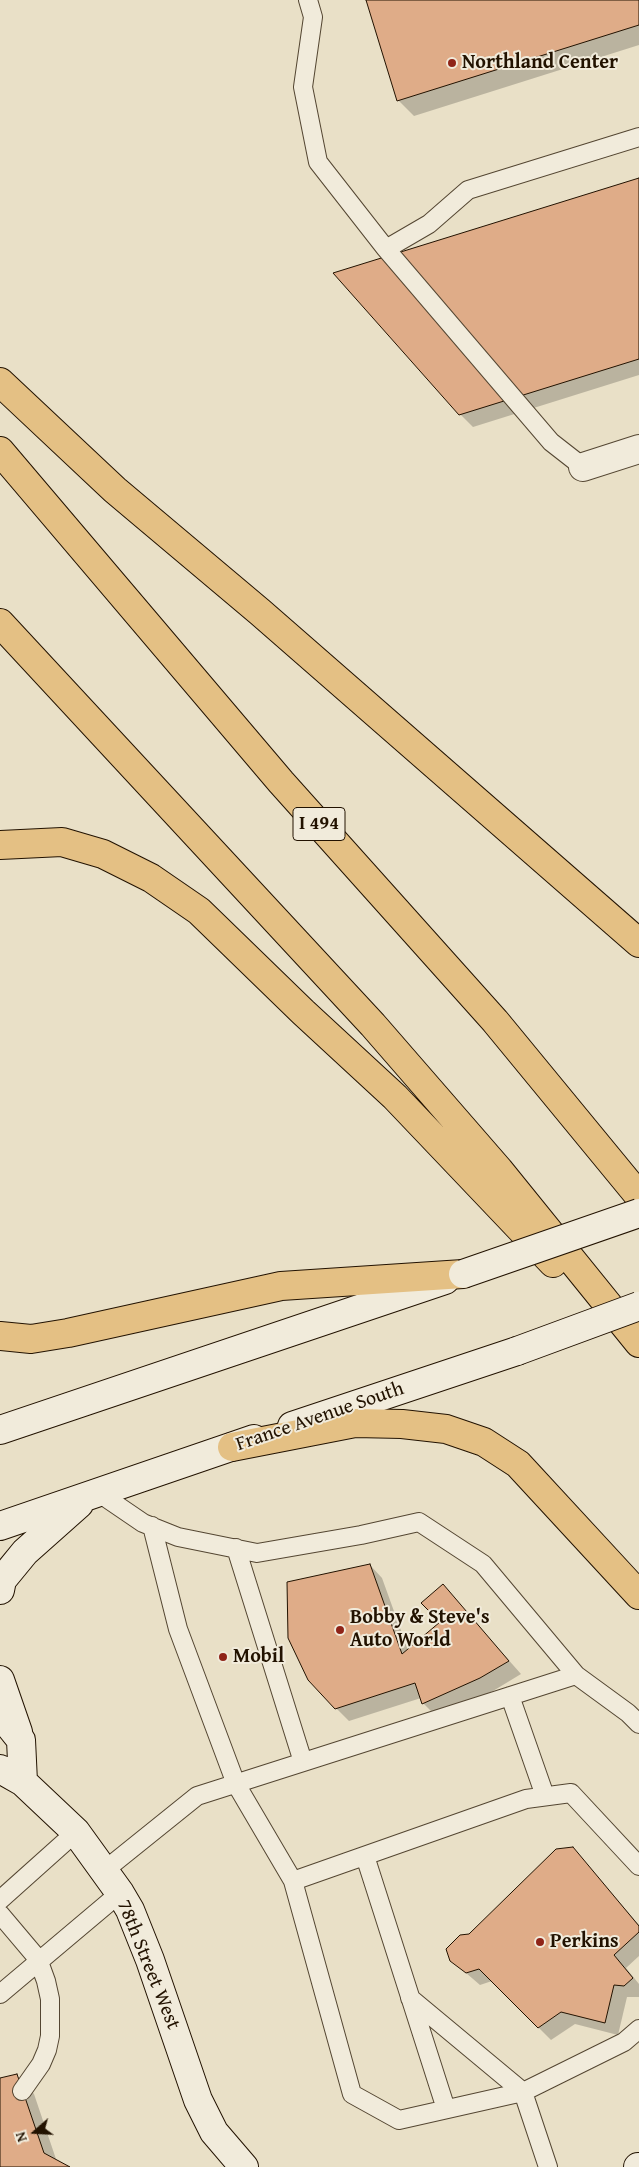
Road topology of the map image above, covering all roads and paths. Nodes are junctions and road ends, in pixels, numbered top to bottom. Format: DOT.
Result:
graph roads {
  1 [pos="308,0"];
  2 [pos="639,137"];
  3 [pos="386,249"];
  4 [pos="0,382"];
  5 [pos="639,449"];
  6 [pos="0,451"];
  7 [pos="583,467"];
  8 [pos="0,623"];
  9 [pos="0,844"];
  10 [pos="639,943"];
  11 [pos="639,1196"];
  12 [pos="639,1213"];
  13 [pos="463,1274"];
  14 [pos="639,1306"];
  15 [pos="0,1336"];
  16 [pos="639,1343"];
  17 [pos="639,1355"];
  18 [pos="0,1430"];
  19 [pos="232,1447"];
  20 [pos="92,1495"];
  21 [pos="0,1526"];
  22 [pos="152,1526"];
  23 [pos="236,1548"];
  24 [pos="0,1590"];
  25 [pos="639,1595"];
  26 [pos="576,1675"];
  27 [pos="0,1680"];
  28 [pos="510,1696"];
  29 [pos="0,1714"];
  30 [pos="639,1724"];
  31 [pos="21,1740"];
  32 [pos="303,1762"];
  33 [pos="11,1775"];
  34 [pos="236,1784"];
  35 [pos="545,1796"];
  36 [pos="76,1832"];
  37 [pos="365,1856"];
  38 [pos="639,1866"];
  39 [pos="105,1870"];
  40 [pos="293,1881"];
  41 [pos="120,1892"];
  42 [pos="0,1900"];
  43 [pos="0,1914"];
  44 [pos="38,1959"];
  45 [pos="0,1994"];
  46 [pos="410,1998"];
  47 [pos="639,2029"];
  48 [pos="22,2090"];
  49 [pos="523,2092"];
  50 [pos="446,2109"];
  51 [pos="243,2167"];
  52 [pos="548,2167"];
  1 -- 3 [label="lane"];
  2 -- 3 [label="lane"];
  3 -- 7 [label="lane"];
  4 -- 10 [label="highway"];
  5 -- 7 [label="main road"];
  6 -- 11 [label="highway, I 494"];
  8 -- 16 [label="highway"];
  9 -- 17 [label="highway"];
  12 -- 13 [label="main road, bridge"];
  13 -- 15 [label="highway"];
  13 -- 18 [label="main road"];
  14 -- 19 [label="main road, France Avenue South, bridge"];
  19 -- 20 [label="main road, France Avenue South"];
  19 -- 25 [label="highway"];
  20 -- 21 [label="main road, France Avenue South"];
  20 -- 22 [label="lane"];
  20 -- 24 [label="main road"];
  22 -- 23 [label="lane"];
  22 -- 34 [label="lane"];
  23 -- 26 [label="lane"];
  23 -- 32 [label="lane"];
  26 -- 28 [label="lane"];
  26 -- 30 [label="lane"];
  27 -- 31 [label="main road, 78th Street West"];
  28 -- 32 [label="lane"];
  28 -- 35 [label="lane"];
  29 -- 31 [label="main road"];
  31 -- 33 [label="main road, 78th Street West"];
  32 -- 34 [label="lane"];
  33 -- 36 [label="main road, 78th Street West"];
  34 -- 39 [label="lane"];
  34 -- 40 [label="lane"];
  35 -- 37 [label="lane"];
  35 -- 38 [label="lane"];
  36 -- 39 [label="main road, 78th Street West"];
  36 -- 42 [label="lane"];
  37 -- 40 [label="lane"];
  37 -- 46 [label="lane"];
  39 -- 41 [label="main road, 78th Street West"];
  40 -- 50 [label="lane"];
  41 -- 44 [label="lane"];
  41 -- 51 [label="main road, 78th Street West"];
  43 -- 44 [label="lane"];
  44 -- 45 [label="lane"];
  44 -- 48 [label="lane"];
  46 -- 49 [label="lane"];
  46 -- 50 [label="lane"];
  47 -- 49 [label="lane"];
  49 -- 50 [label="lane"];
  49 -- 52 [label="lane"];
}
